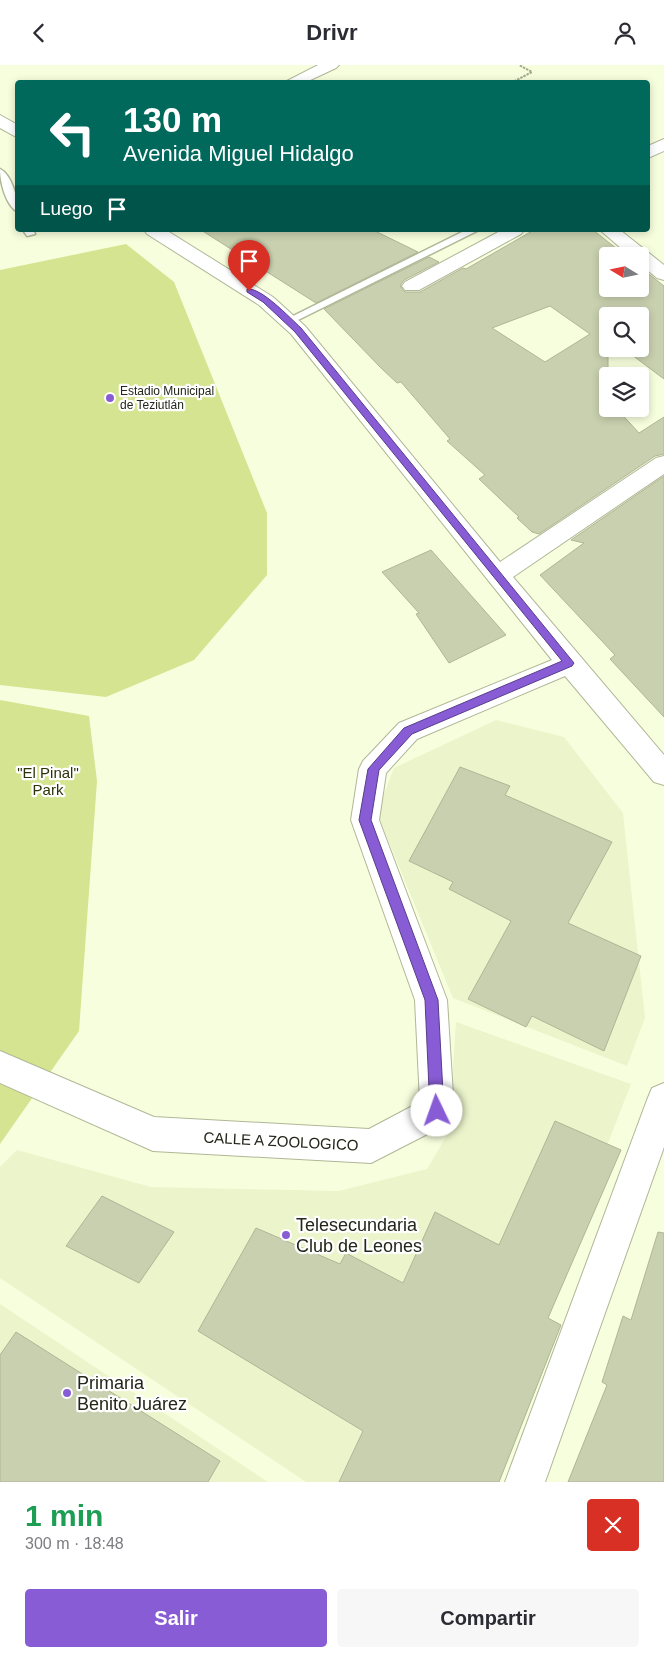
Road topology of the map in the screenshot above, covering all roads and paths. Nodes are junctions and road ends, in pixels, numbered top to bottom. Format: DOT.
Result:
graph roads {
  1 [pos="331,65"];
  2 [pos="519,65"];
  3 [pos="297,80"];
  4 [pos="517,80"];
  5 [pos="0,120"];
  6 [pos="15,131"];
  7 [pos="664,144"];
  8 [pos="650,152"];
  9 [pos="0,172"];
  10 [pos="15,203"];
  11 [pos="155,232"];
  12 [pos="470,232"];
  13 [pos="511,232"];
  14 [pos="612,232"];
  15 [pos="664,274"];
  16 [pos="412,286"];
  17 [pos="288,321"];
  18 [pos="664,463"];
  19 [pos="498,575"];
  20 [pos="569,663"];
  21 [pos="663,777"];
  22 [pos="0,1067"];
  23 [pos="664,1100"];
  24 [pos="525,1482"];
  1 -- 3 [label="street"];
  2 -- 4 [label="path"];
  5 -- 6 [label="street"];
  7 -- 8 [label="street"];
  9 -- 10 [label="lane"];
  11 -- 17 [label="street"];
  12 -- 17 [label="lane"];
  13 -- 16 [label="street"];
  14 -- 15 [label="street"];
  17 -- 19 [label="street"];
  18 -- 19 [label="street"];
  19 -- 20 [label="street"];
  20 -- 21 [label="street"];
  20 -- 22 [label="street, CALLE A ZOOLOGICO"];
  23 -- 24 [label="street"];
}
